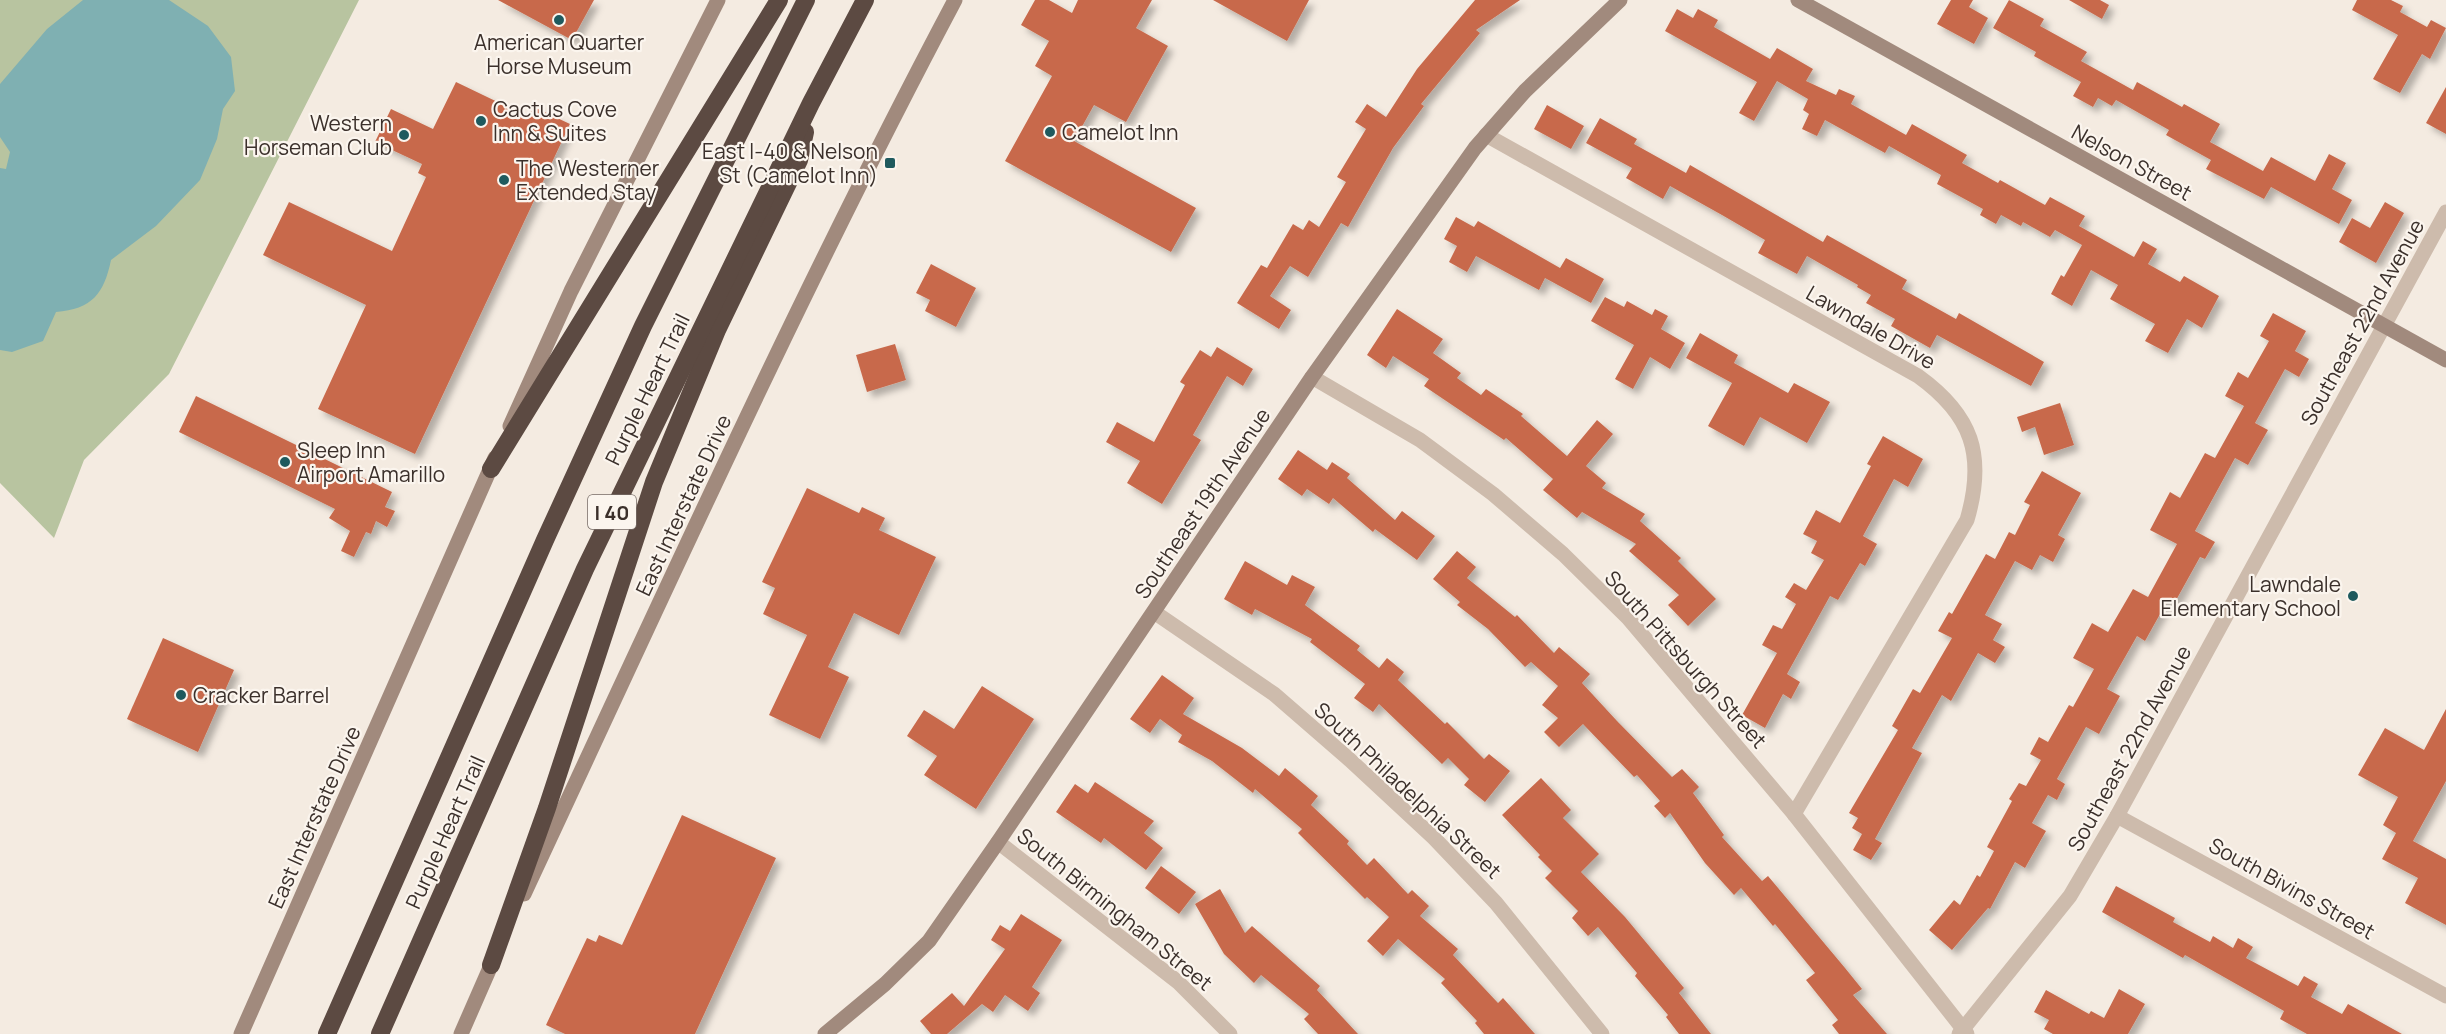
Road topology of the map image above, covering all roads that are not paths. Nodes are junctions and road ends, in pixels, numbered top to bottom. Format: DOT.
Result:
graph roads {
  1 [pos="718,0"];
  2 [pos="779,0"];
  3 [pos="806,0"];
  4 [pos="865,0"];
  5 [pos="955,0"];
  6 [pos="1620,0"];
  7 [pos="1798,0"];
  8 [pos="811,103"];
  9 [pos="1486,135"];
  10 [pos="2446,212"];
  11 [pos="2384,326"];
  12 [pos="2446,360"];
  13 [pos="1312,377"];
  14 [pos="491,469"];
  15 [pos="1154,612"];
  16 [pos="1794,814"];
  17 [pos="2117,816"];
  18 [pos="999,842"];
  19 [pos="491,965"];
  20 [pos="2446,996"];
  21 [pos="1963,1033"];
  22 [pos="241,1034"];
  23 [pos="327,1034"];
  24 [pos="380,1034"];
  25 [pos="461,1034"];
  26 [pos="825,1034"];
  27 [pos="1230,1034"];
  28 [pos="1602,1034"];
  1 -- 14 [label="main road, East Interstate Drive"];
  2 -- 14 [label="highway"];
  3 -- 23 [label="highway, Purple Heart Trail / I 40"];
  4 -- 8 [label="highway, Purple Heart Trail / I 40"];
  5 -- 19 [label="main road, East Interstate Drive"];
  6 -- 9 [label="main road, Southeast 19th Avenue"];
  7 -- 11 [label="main road, Nelson Street"];
  8 -- 19 [label="highway"];
  8 -- 24 [label="highway, Purple Heart Trail / I 40"];
  9 -- 13 [label="main road, Southeast 19th Avenue"];
  9 -- 16 [label="street, Lawndale Drive"];
  10 -- 11 [label="street, Southeast 22nd Avenue"];
  11 -- 12 [label="main road, Nelson Street"];
  11 -- 17 [label="street, Southeast 22nd Avenue"];
  13 -- 15 [label="main road, Southeast 19th Avenue"];
  13 -- 16 [label="street, South Pittsburgh Street"];
  14 -- 22 [label="main road, East Interstate Drive"];
  15 -- 18 [label="main road, Southeast 19th Avenue"];
  15 -- 28 [label="street, South Philadelphia Street"];
  16 -- 21 [label="street, South Pittsburgh Street"];
  17 -- 20 [label="street, South Bivins Street"];
  17 -- 21 [label="street, Southeast 22nd Avenue"];
  18 -- 26 [label="main road, Southeast 19th Avenue"];
  18 -- 27 [label="street, South Birmingham Street"];
  19 -- 25 [label="main road, East Interstate Drive"];
}
